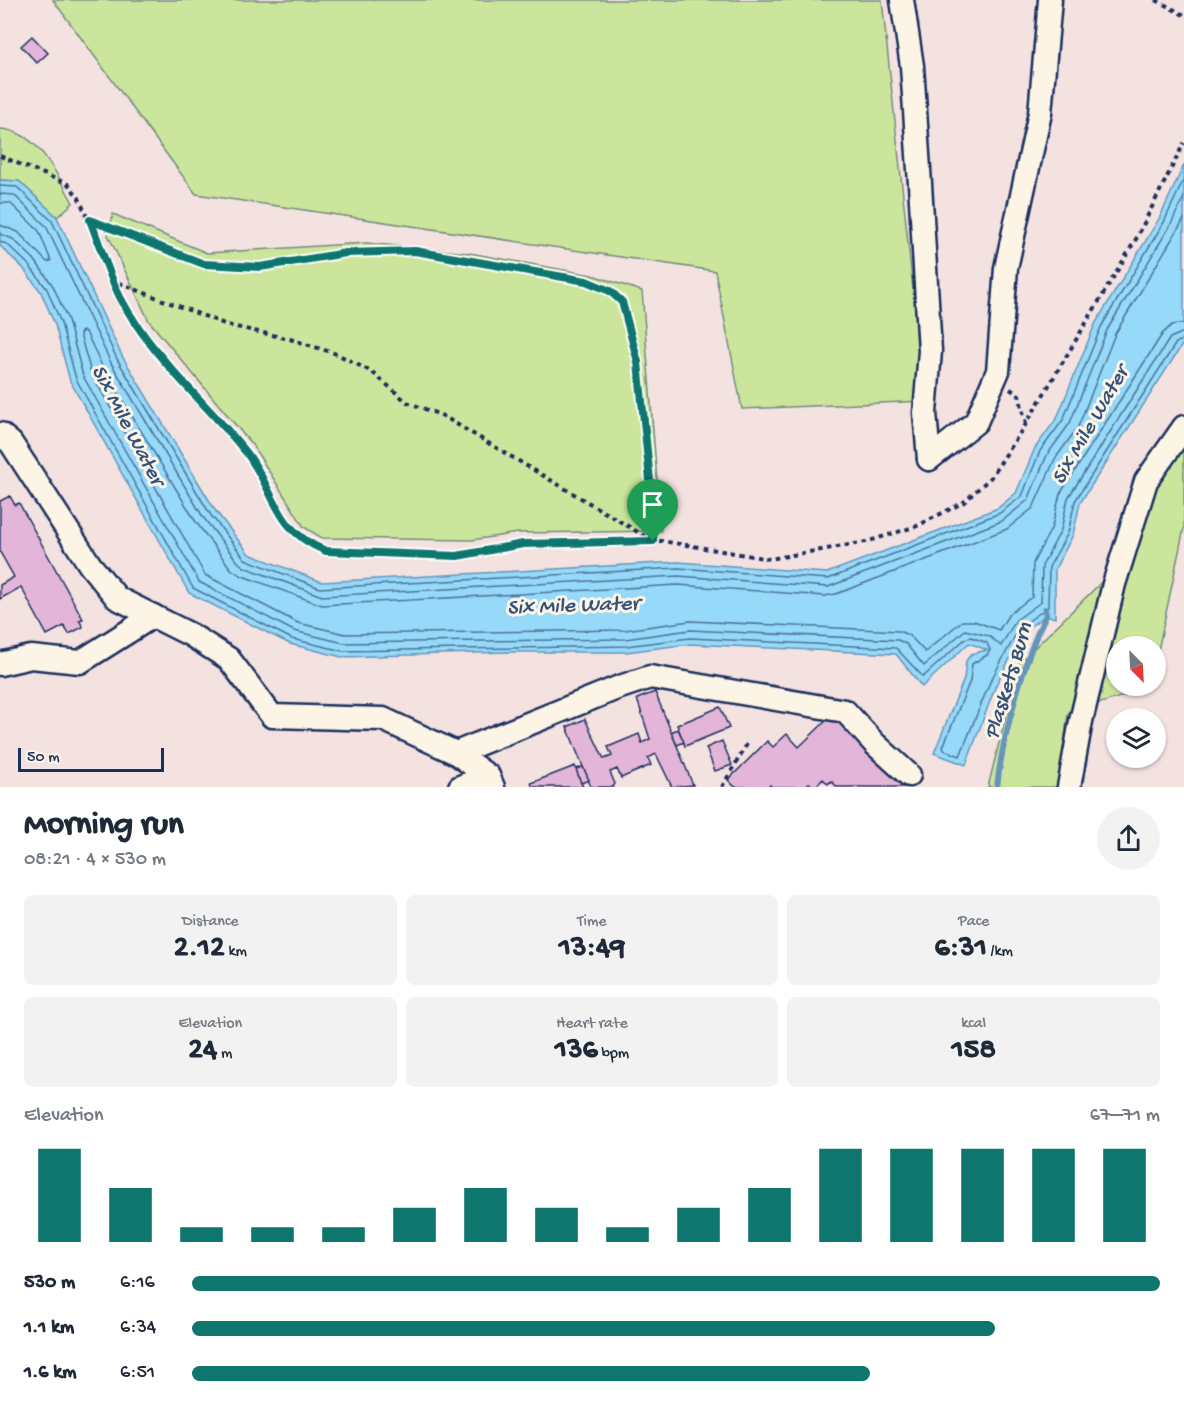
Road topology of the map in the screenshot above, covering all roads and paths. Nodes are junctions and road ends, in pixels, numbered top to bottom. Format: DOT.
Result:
graph roads {
  1 [pos="902,0"];
  2 [pos="1050,0"];
  3 [pos="1156,0"];
  4 [pos="1184,15"];
  5 [pos="1184,143"];
  6 [pos="0,156"];
  7 [pos="90,220"];
  8 [pos="114,281"];
  9 [pos="994,379"];
  10 [pos="1026,424"];
  11 [pos="1184,427"];
  12 [pos="0,434"];
  13 [pos="653,541"];
  14 [pos="153,616"];
  15 [pos="0,664"];
  16 [pos="747,744"];
  17 [pos="456,753"];
  18 [pos="909,775"];
  19 [pos="490,781"];
  20 [pos="460,787"];
  21 [pos="722,787"];
  22 [pos="1069,787"];
  1 -- 9 [label="lane"];
  2 -- 9 [label="lane"];
  3 -- 4 [label="path"];
  5 -- 10 [label="path"];
  6 -- 7 [label="path"];
  7 -- 8 [label="path"];
  7 -- 13 [label="path"];
  8 -- 13 [label="path"];
  8 -- 13 [label="path"];
  9 -- 10 [label="path"];
  10 -- 13 [label="path"];
  11 -- 22 [label="lane"];
  12 -- 14 [label="lane"];
  14 -- 15 [label="lane"];
  14 -- 17 [label="lane"];
  16 -- 21 [label="path"];
  17 -- 18 [label="lane"];
  17 -- 19 [label="lane"];
  19 -- 20 [label="lane"];
}
